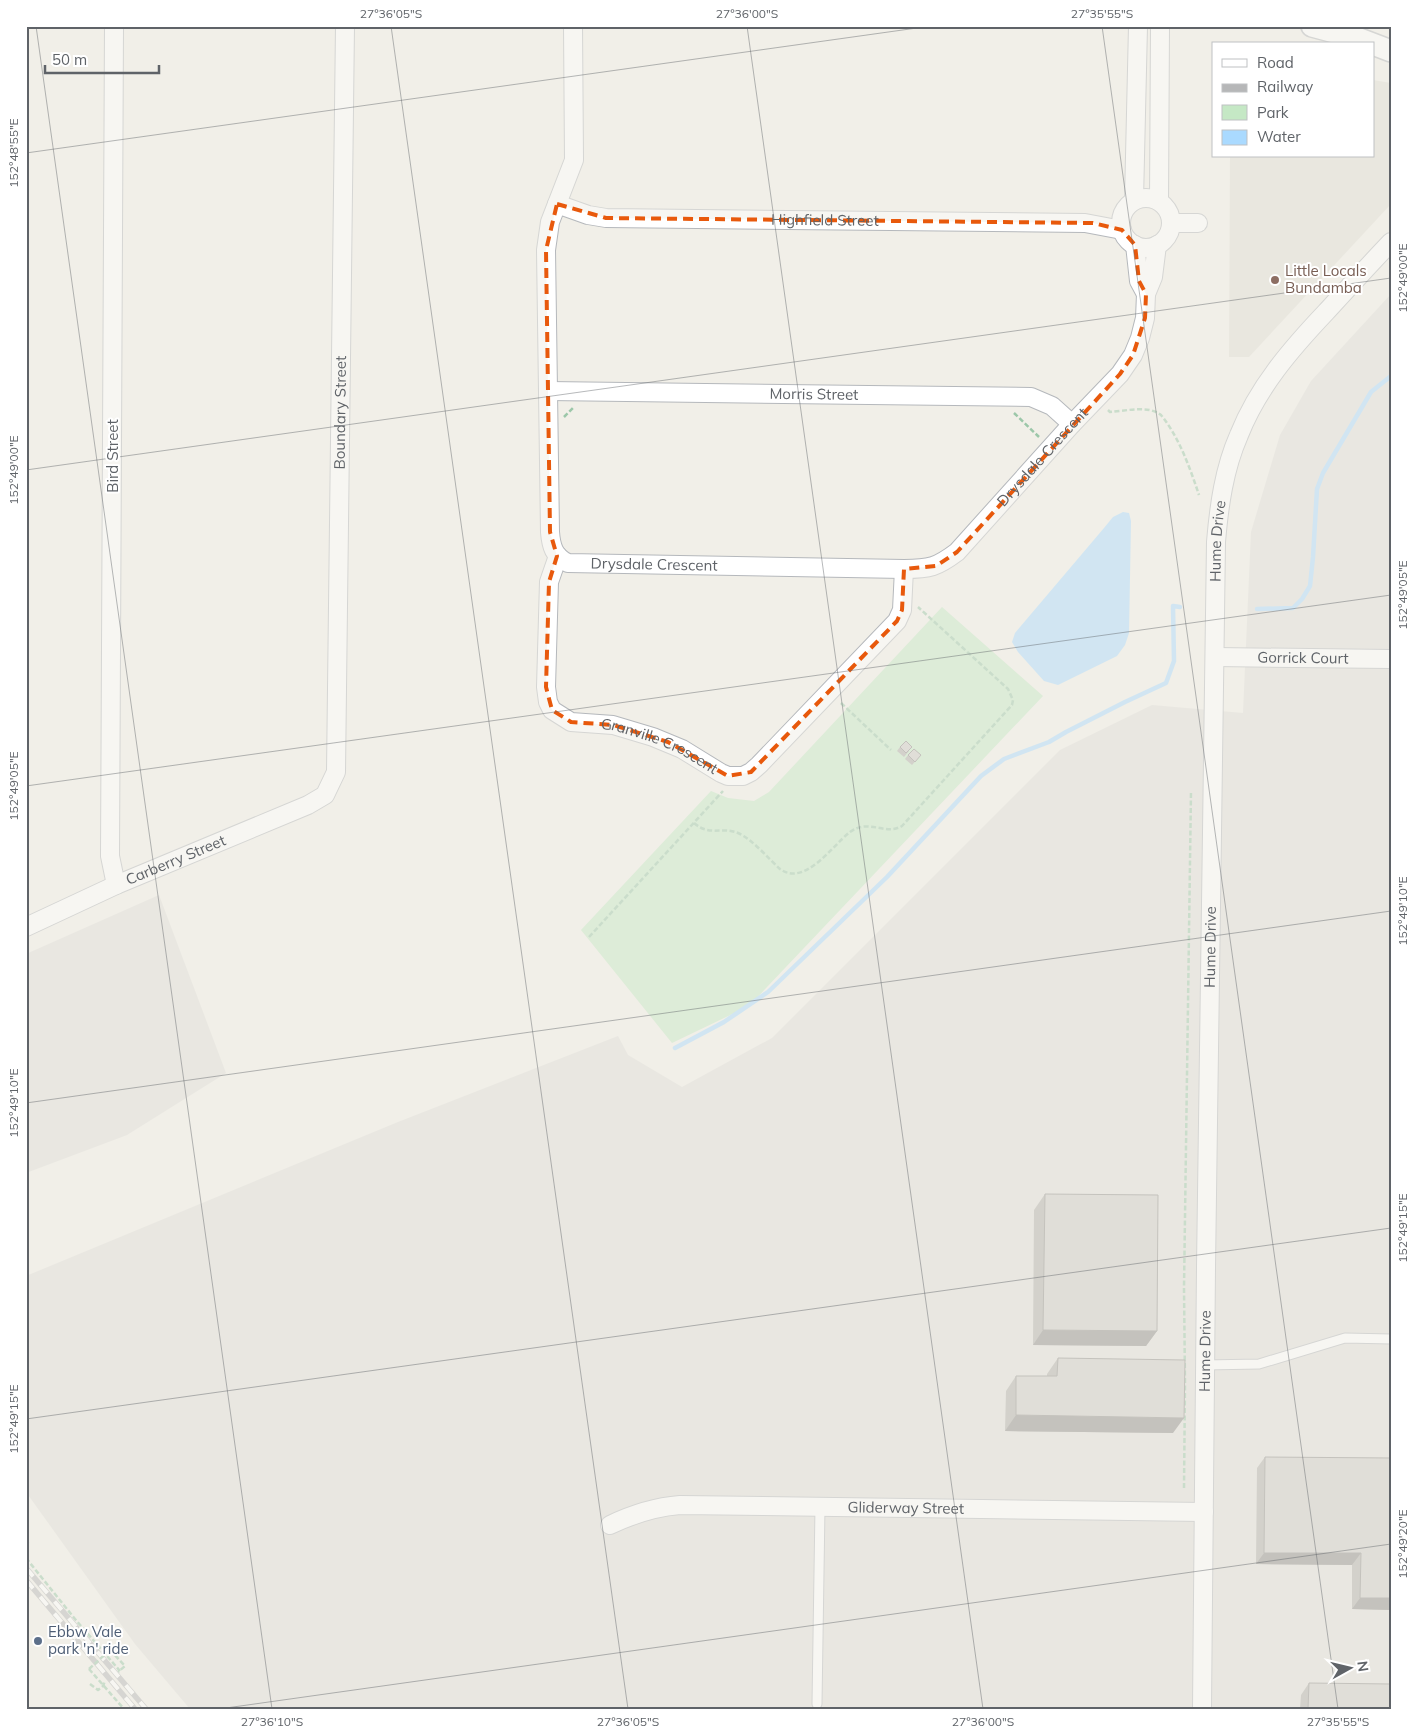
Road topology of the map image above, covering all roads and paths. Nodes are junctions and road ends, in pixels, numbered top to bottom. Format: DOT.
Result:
graph roads {
  1 [pos="114,26"];
  2 [pos="345,26"];
  3 [pos="573,26"];
  4 [pos="1138,26"];
  5 [pos="1160,26"];
  6 [pos="1312,26"];
  7 [pos="1367,42"];
  8 [pos="1374,44"];
  9 [pos="1391,51"];
  10 [pos="1134,200"];
  11 [pos="1159,201"];
  12 [pos="557,204"];
  13 [pos="1122,223"];
  14 [pos="1171,223"];
  15 [pos="1198,223"];
  16 [pos="1391,242"];
  17 [pos="1157,245"];
  18 [pos="1135,246"];
  19 [pos="1146,294"];
  20 [pos="548,391"];
  21 [pos="1103,406"];
  22 [pos="1072,424"];
  23 [pos="1199,495"];
  24 [pos="558,556"];
  25 [pos="904,569"];
  26 [pos="917,601"];
  27 [pos="1215,657"];
  28 [pos="1391,659"];
  29 [pos="840,702"];
  30 [pos="891,750"];
  31 [pos="724,790"];
  32 [pos="1191,792"];
  33 [pos="325,795"];
  34 [pos="694,823"];
  35 [pos="116,885"];
  36 [pos="26,927"];
  37 [pos="589,937"];
  38 [pos="1391,1339"];
  39 [pos="1205,1365"];
  40 [pos="1184,1488"];
  41 [pos="820,1507"];
  42 [pos="1204,1512"];
  43 [pos="610,1526"];
  44 [pos="26,1539"];
  45 [pos="26,1547"];
  46 [pos="26,1558"];
  47 [pos="105,1681"];
  48 [pos="90,1684"];
  49 [pos="104,1686"];
  50 [pos="817,1704"];
  51 [pos="124,1709"];
  52 [pos="1202,1709"];
  1 -- 35 [label="street, Bird Street"];
  2 -- 33 [label="street, Boundary Street"];
  3 -- 12 [label="street"];
  4 -- 10 [label="street"];
  5 -- 11 [label="street"];
  6 -- 7 [label="street"];
  8 -- 9 [label="street"];
  10 -- 11 [label="street"];
  10 -- 13 [label="street"];
  11 -- 14 [label="street"];
  12 -- 13 [label="street, Highfield Street"];
  12 -- 20 [label="street"];
  13 -- 18 [label="street"];
  14 -- 15 [label="street"];
  14 -- 17 [label="street"];
  16 -- 27 [label="street, Hume Drive"];
  17 -- 18 [label="street"];
  17 -- 19 [label="street, Drysdale Crescent"];
  18 -- 19 [label="street, Drysdale Crescent"];
  19 -- 22 [label="street, Drysdale Crescent"];
  20 -- 22 [label="street, Morris Street"];
  20 -- 24 [label="street"];
  21 -- 23 [label="path"];
  22 -- 25 [label="street, Drysdale Crescent"];
  24 -- 25 [label="street, Drysdale Crescent"];
  24 -- 25 [label="street, Granville Crescent"];
  26 -- 34 [label="path"];
  27 -- 28 [label="street, Gorrick Court"];
  27 -- 39 [label="street, Hume Drive"];
  29 -- 30 [label="path"];
  31 -- 34 [label="path"];
  32 -- 40 [label="path"];
  33 -- 35 [label="street, Carberry Street"];
  34 -- 37 [label="path"];
  35 -- 36 [label="street, Carberry Street"];
  38 -- 39 [label="lane"];
  39 -- 42 [label="street, Hume Drive"];
  41 -- 42 [label="street, Gliderway Street"];
  41 -- 43 [label="street, Gliderway Street"];
  41 -- 50 [label="lane"];
  42 -- 52 [label="street, Hume Drive"];
  44 -- 45 [label="path"];
  46 -- 49 [label="path, bridge"];
  47 -- 49 [label="path"];
  48 -- 49 [label="path"];
  49 -- 51 [label="path"];
}
